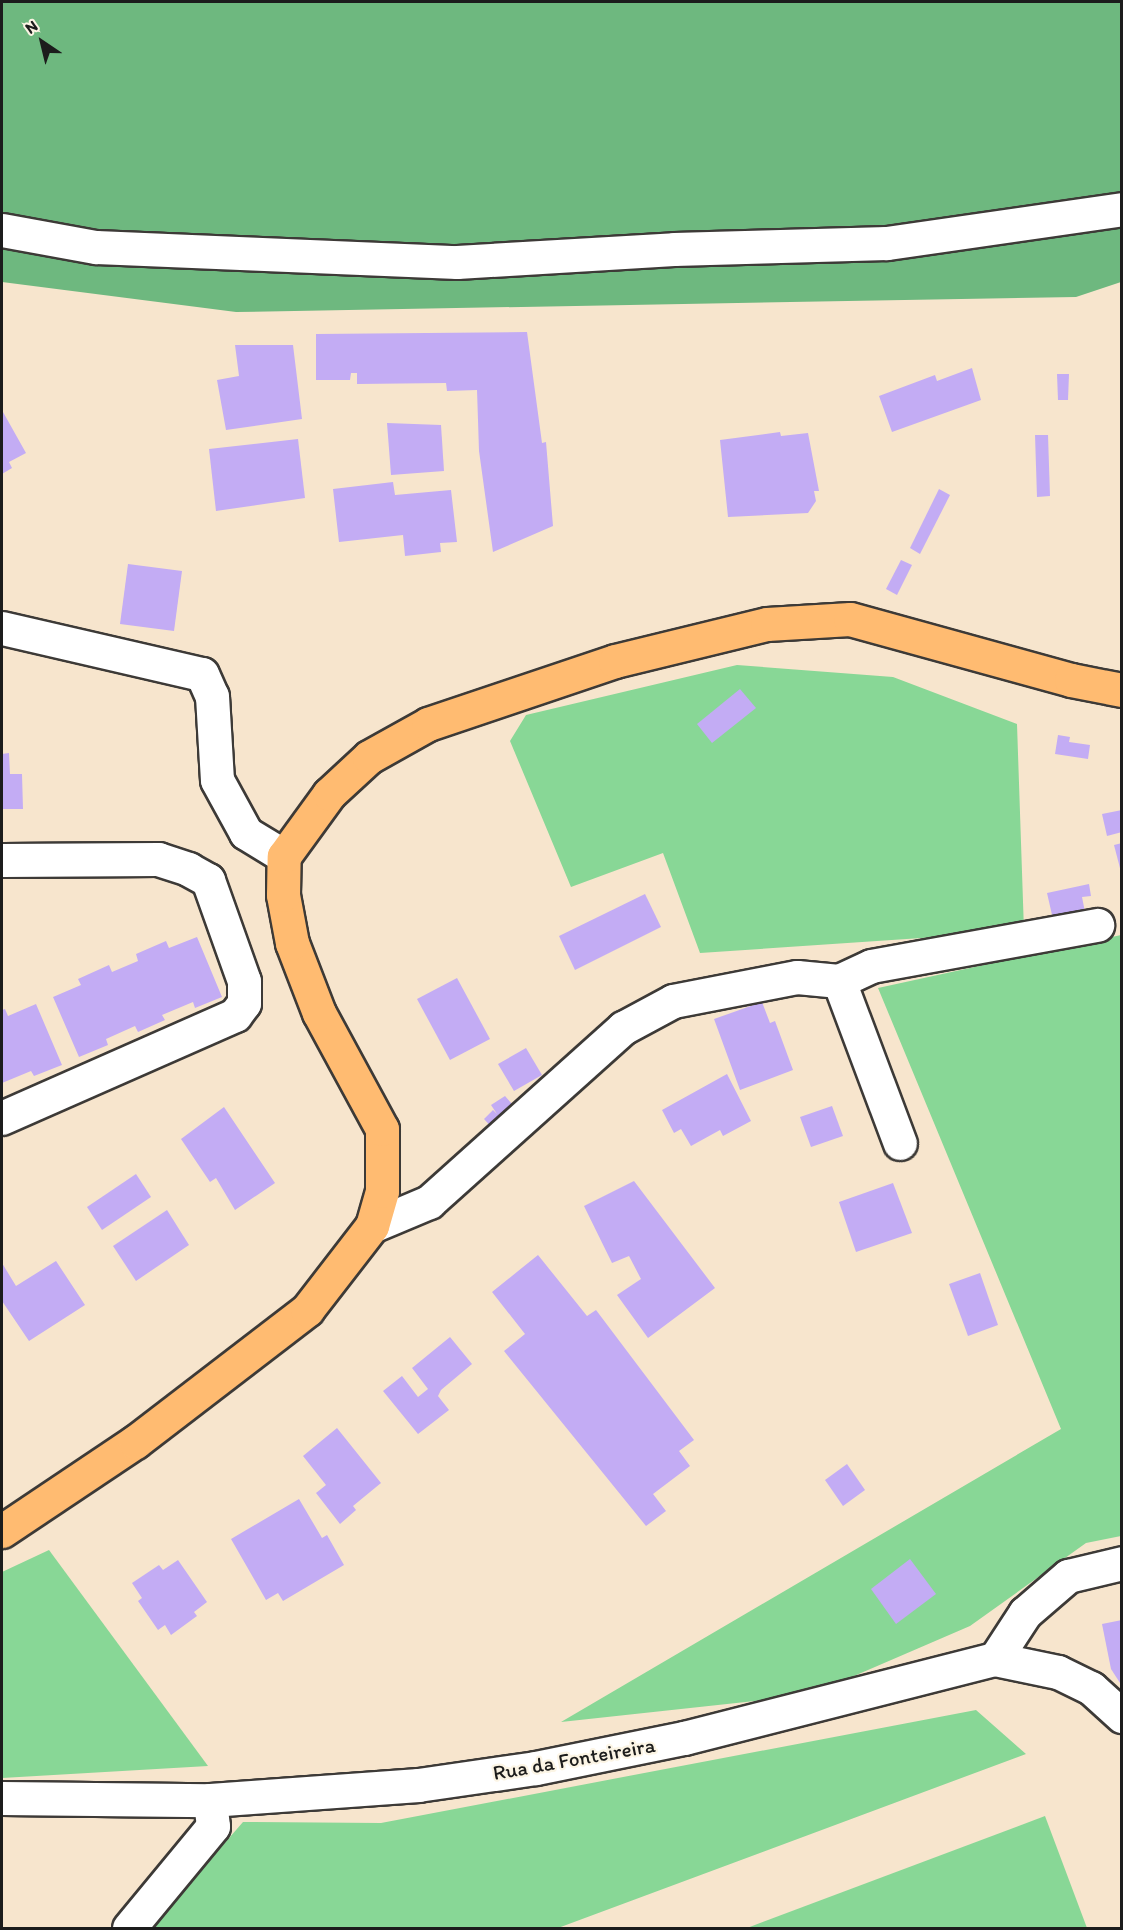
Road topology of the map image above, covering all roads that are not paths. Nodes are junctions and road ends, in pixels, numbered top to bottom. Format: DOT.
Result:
graph roads {
  1 [pos="1122,209"];
  2 [pos="2,230"];
  3 [pos="2,628"];
  4 [pos="1122,690"];
  5 [pos="284,856"];
  6 [pos="2,860"];
  7 [pos="1097,925"];
  8 [pos="839,981"];
  9 [pos="2,1118"];
  10 [pos="900,1143"];
  11 [pos="372,1226"];
  12 [pos="2,1531"];
  13 [pos="1122,1563"];
  14 [pos="995,1659"];
  15 [pos="1122,1716"];
  16 [pos="2,1798"];
  17 [pos="210,1800"];
  18 [pos="129,1929"];
  1 -- 2 [label="street"];
  3 -- 5 [label="street"];
  4 -- 5 [label="main road"];
  5 -- 11 [label="main road"];
  6 -- 9 [label="street"];
  7 -- 8 [label="street"];
  8 -- 10 [label="street"];
  8 -- 11 [label="street"];
  11 -- 12 [label="main road"];
  13 -- 14 [label="street"];
  14 -- 15 [label="street, Rua da Fonteireira"];
  14 -- 17 [label="street, Rua da Fonteireira"];
  16 -- 17 [label="street, Rua da Fonteireira"];
  17 -- 18 [label="street"];
}
